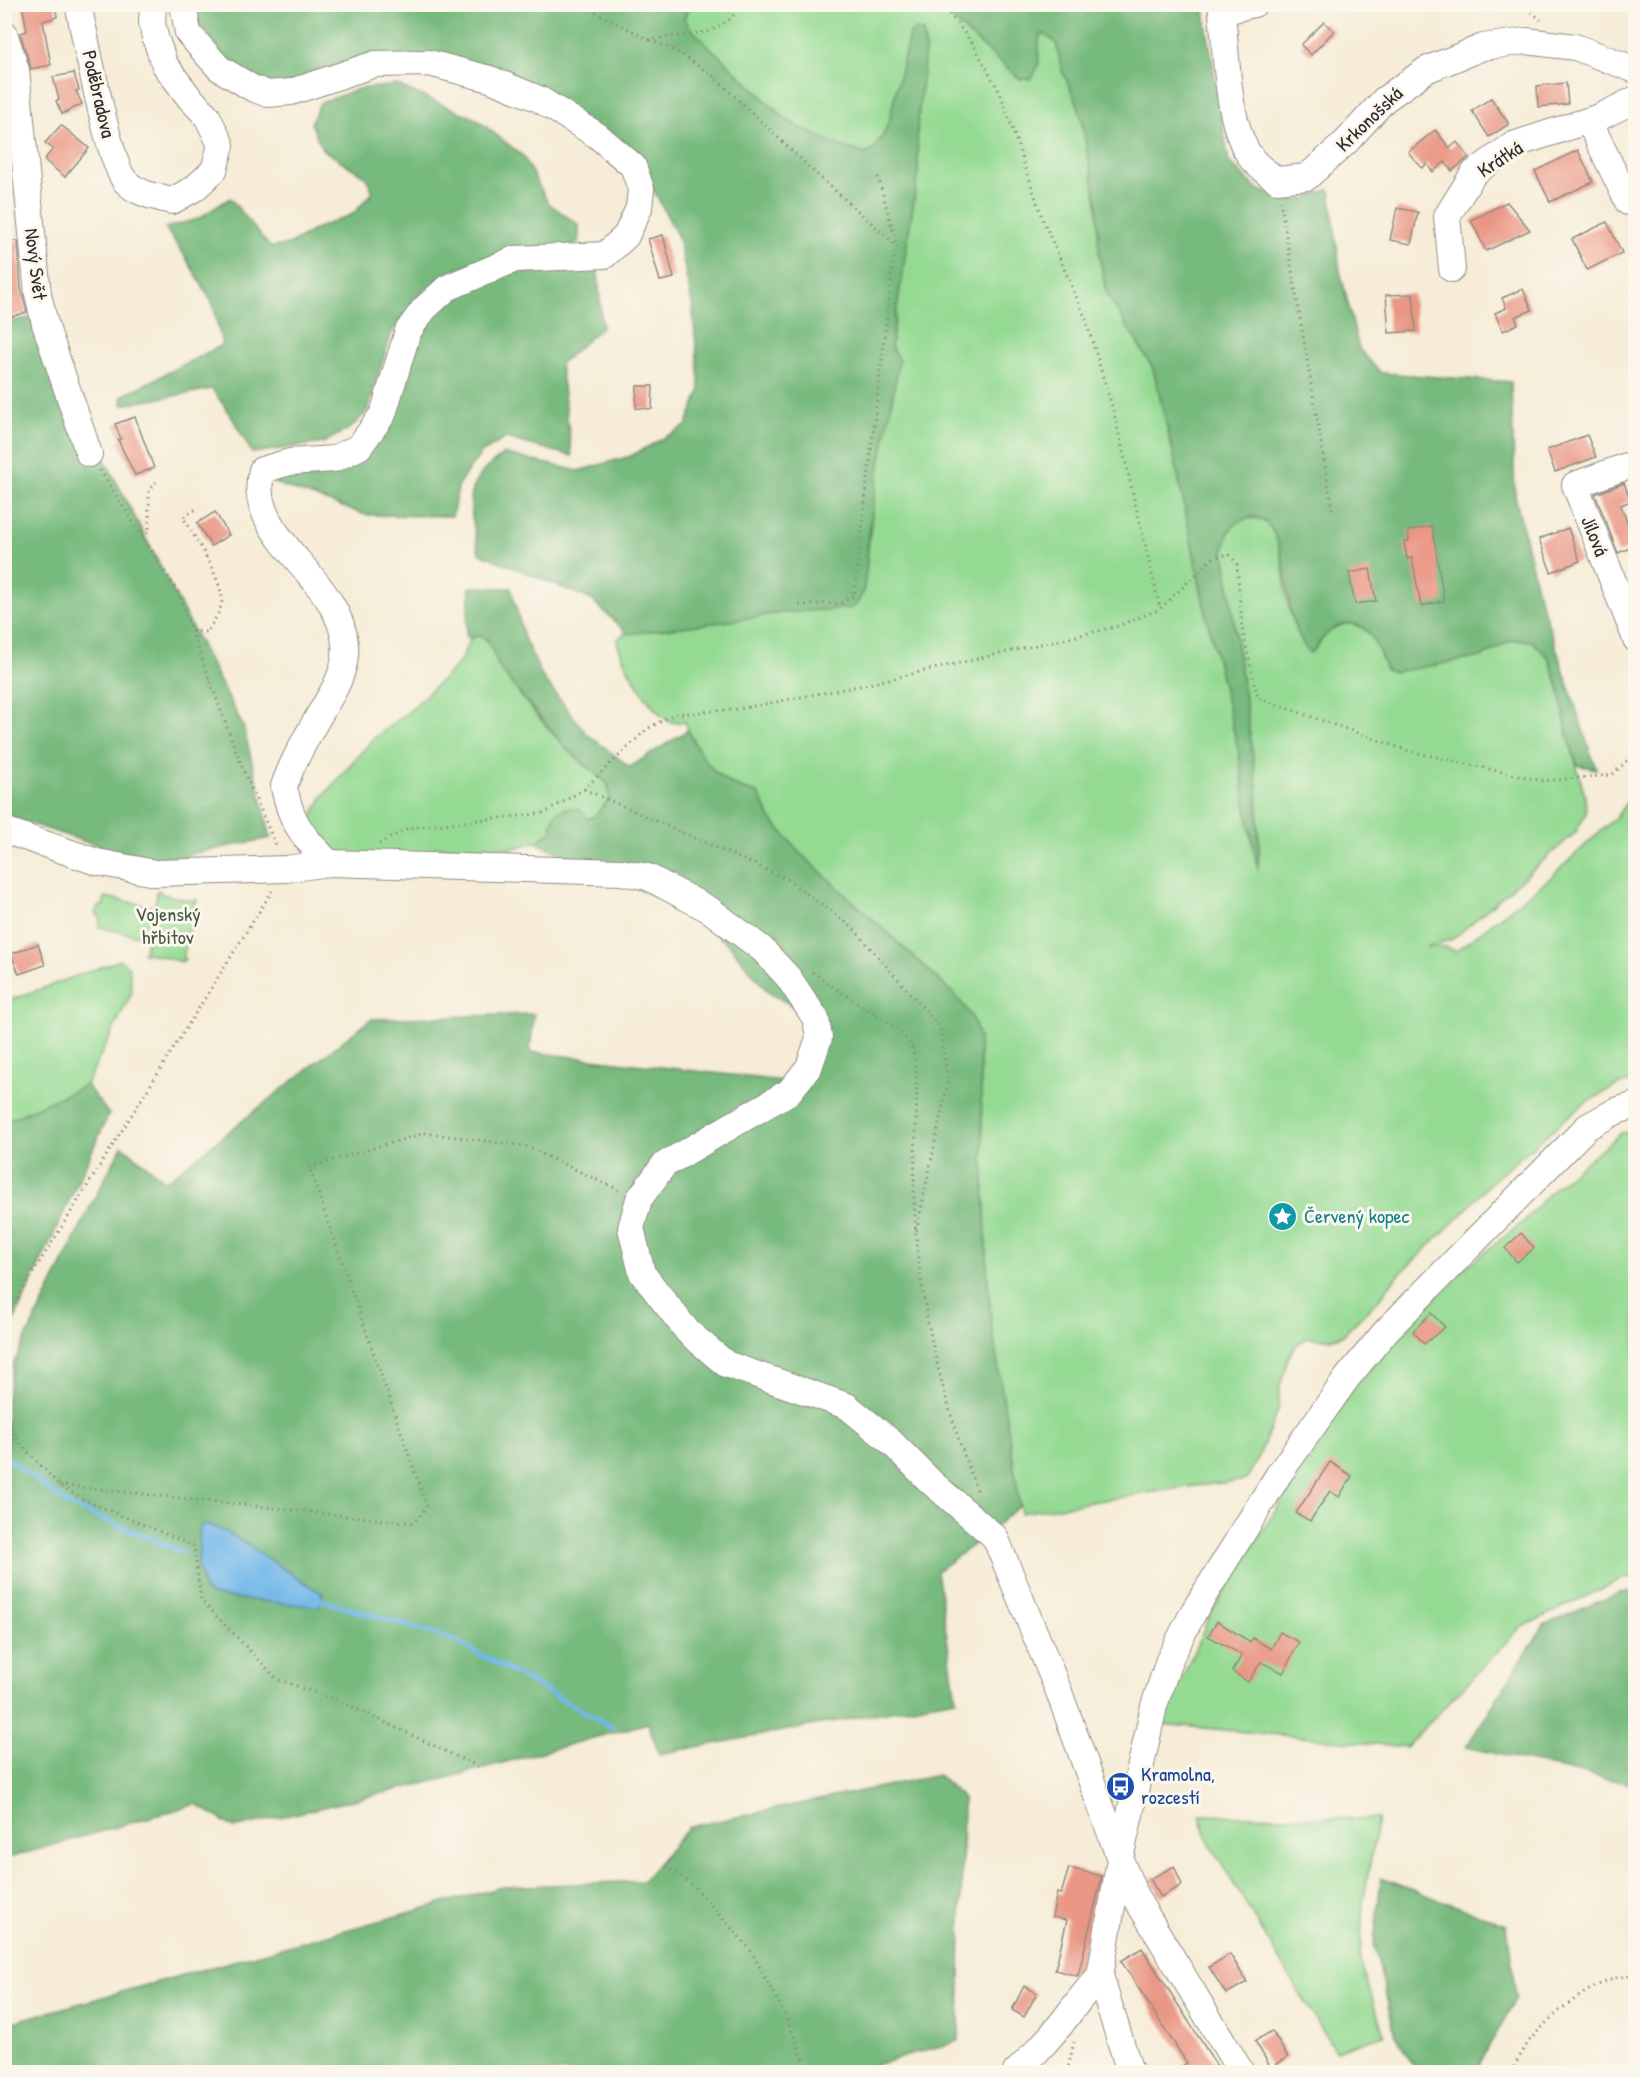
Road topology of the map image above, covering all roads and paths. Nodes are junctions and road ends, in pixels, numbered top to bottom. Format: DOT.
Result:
graph roads {
  1 [pos="78,4"];
  2 [pos="153,4"];
  3 [pos="183,4"];
  4 [pos="579,4"];
  5 [pos="739,4"];
  6 [pos="942,4"];
  7 [pos="1254,4"];
  8 [pos="1221,8"];
  9 [pos="4,33"];
  10 [pos="650,40"];
  11 [pos="1635,70"];
  12 [pos="1635,99"];
  13 [pos="1588,121"];
  14 [pos="877,173"];
  15 [pos="1277,180"];
  16 [pos="1628,202"];
  17 [pos="897,245"];
  18 [pos="1452,269"];
  19 [pos="89,454"];
  20 [pos="1627,466"];
  21 [pos="156,482"];
  22 [pos="198,508"];
  23 [pos="1333,513"];
  24 [pos="142,537"];
  25 [pos="799,605"];
  26 [pos="1160,609"];
  27 [pos="192,631"];
  28 [pos="1635,639"];
  29 [pos="1635,752"];
  30 [pos="584,789"];
  31 [pos="4,830"];
  32 [pos="329,863"];
  33 [pos="357,864"];
  34 [pos="286,869"];
  35 [pos="811,971"];
  36 [pos="1635,1105"];
  37 [pos="639,1199"];
  38 [pos="915,1238"];
  39 [pos="4,1319"];
  40 [pos="4,1411"];
  41 [pos="59,1485"];
  42 [pos="978,1494"];
  43 [pos="479,1767"];
  44 [pos="1119,1859"];
  45 [pos="666,1866"];
  46 [pos="1635,1975"];
  47 [pos="1100,1976"];
  48 [pos="809,2073"];
  49 [pos="1016,2073"];
  50 [pos="1130,2073"];
  51 [pos="1241,2073"];
  52 [pos="1511,2073"];
  1 -- 2 [label="street, Poděbradova"];
  3 -- 32 [label="street"];
  4 -- 10 [label="path"];
  5 -- 10 [label="path"];
  6 -- 26 [label="path"];
  7 -- 8 [label="street"];
  8 -- 15 [label="street"];
  9 -- 19 [label="street, Nový Svět"];
  10 -- 17 [label="path"];
  11 -- 15 [label="street, Krkonošská"];
  12 -- 13 [label="street, Krátká"];
  13 -- 16 [label="street"];
  13 -- 18 [label="street, Krátká"];
  14 -- 17 [label="path"];
  15 -- 23 [label="path"];
  17 -- 25 [label="path"];
  19 -- 24 [label="path"];
  20 -- 28 [label="street, Jílová"];
  21 -- 24 [label="path"];
  22 -- 27 [label="path"];
  24 -- 27 [label="path"];
  26 -- 29 [label="path"];
  26 -- 30 [label="path"];
  27 -- 34 [label="path"];
  30 -- 33 [label="path"];
  30 -- 38 [label="path"];
  31 -- 34 [label="street"];
  32 -- 33 [label="street"];
  32 -- 34 [label="street"];
  33 -- 37 [label="street"];
  34 -- 39 [label="path"];
  35 -- 38 [label="path"];
  36 -- 44 [label="street"];
  37 -- 41 [label="path"];
  37 -- 44 [label="street"];
  38 -- 42 [label="path"];
  40 -- 41 [label="path"];
  41 -- 43 [label="path"];
  44 -- 47 [label="street"];
  44 -- 51 [label="street"];
  45 -- 48 [label="path"];
  46 -- 52 [label="path"];
  47 -- 49 [label="street"];
  47 -- 50 [label="street"];
}
